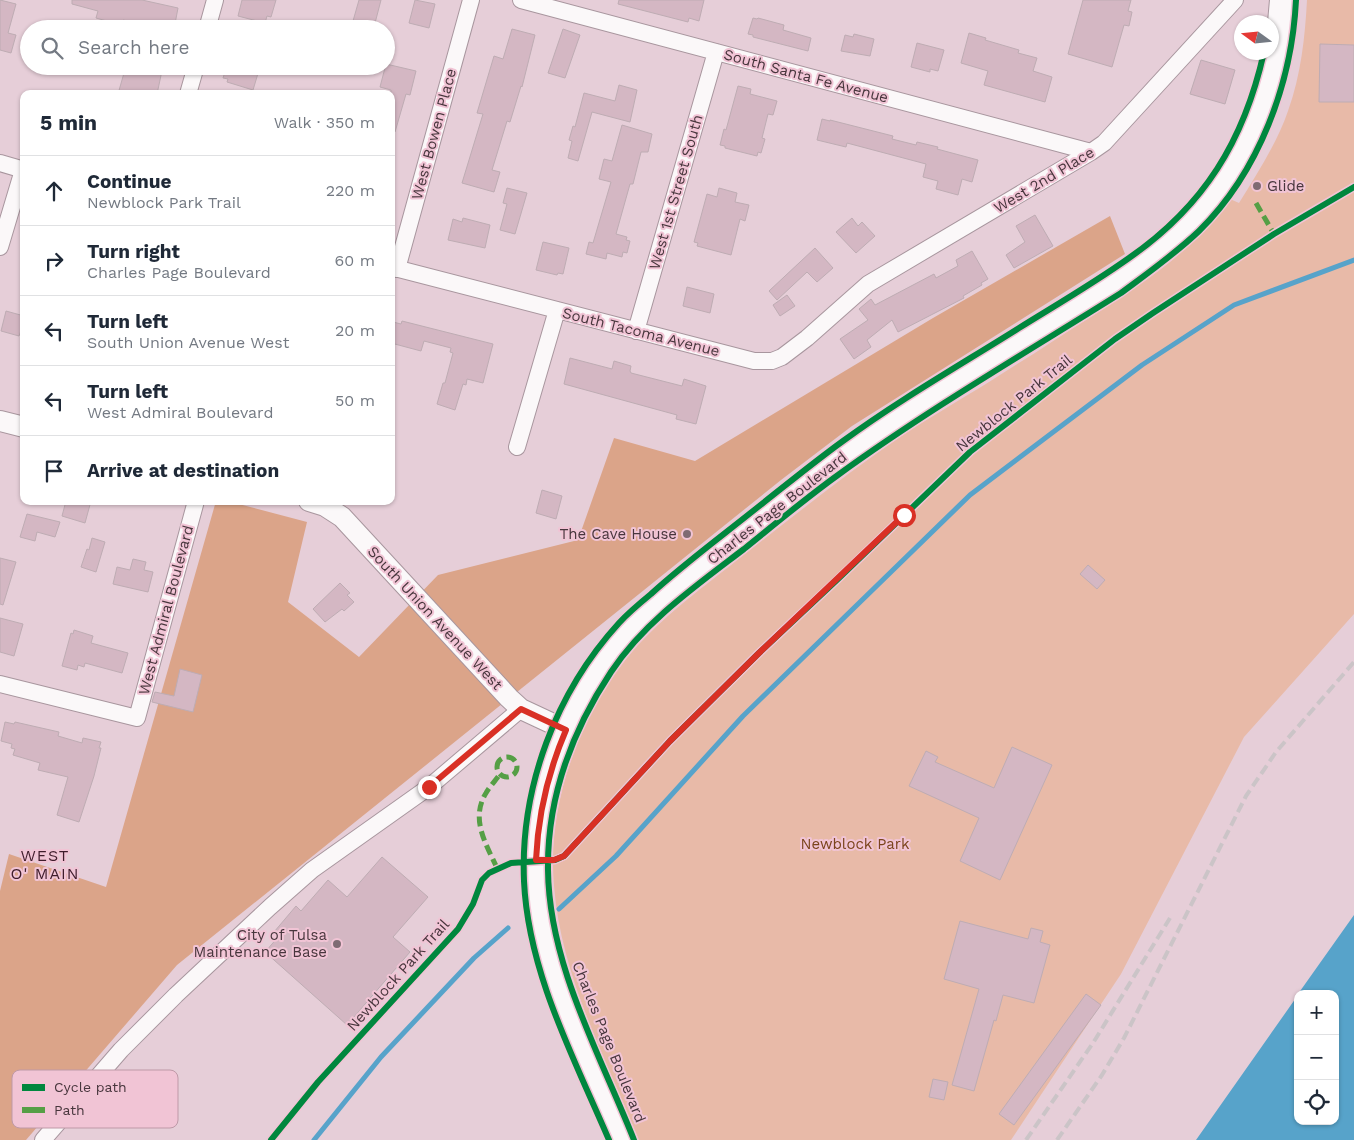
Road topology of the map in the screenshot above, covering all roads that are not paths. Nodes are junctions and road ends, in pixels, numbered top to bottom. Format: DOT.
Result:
graph roads {
  1 [pos="215,0"];
  2 [pos="472,0"];
  3 [pos="521,0"];
  4 [pos="1235,0"];
  5 [pos="1282,0"];
  6 [pos="209,20"];
  7 [pos="716,52"];
  8 [pos="193,75"];
  9 [pos="189,90"];
  10 [pos="1091,152"];
  11 [pos="0,163"];
  12 [pos="20,169"];
  13 [pos="20,180"];
  14 [pos="0,247"];
  15 [pos="395,265"];
  16 [pos="395,268"];
  17 [pos="868,284"];
  18 [pos="557,310"];
  19 [pos="636,331"];
  20 [pos="0,421"];
  21 [pos="20,426"];
  22 [pos="517,447"];
  23 [pos="195,505"];
  24 [pos="322,505"];
  25 [pos="0,684"];
  26 [pos="521,709"];
  27 [pos="566,730"];
  28 [pos="104,1070"];
  29 [pos="53,1128"];
  30 [pos="43,1140"];
  31 [pos="622,1140"];
  1 -- 6 [label="street"];
  2 -- 15 [label="street, West Bowen Place"];
  3 -- 7 [label="street, South Santa Fe Avenue"];
  4 -- 10 [label="street, West 2nd Place"];
  5 -- 27 [label="main road, Charles Page Boulevard"];
  7 -- 10 [label="street, South Santa Fe Avenue"];
  7 -- 19 [label="street, West 1st Street South"];
  8 -- 9 [label="street"];
  10 -- 17 [label="street, West 2nd Place"];
  11 -- 12 [label="street"];
  13 -- 14 [label="street"];
  16 -- 18 [label="street, South Tacoma Avenue"];
  17 -- 19 [label="street, South Tacoma Avenue"];
  18 -- 19 [label="street, South Tacoma Avenue"];
  18 -- 22 [label="street"];
  20 -- 21 [label="street"];
  23 -- 25 [label="street, West Admiral Boulevard"];
  24 -- 26 [label="street, South Union Avenue West"];
  26 -- 27 [label="street, South Union Avenue West"];
  26 -- 28 [label="street"];
  27 -- 31 [label="main road, Charles Page Boulevard"];
  29 -- 30 [label="street"];
}
